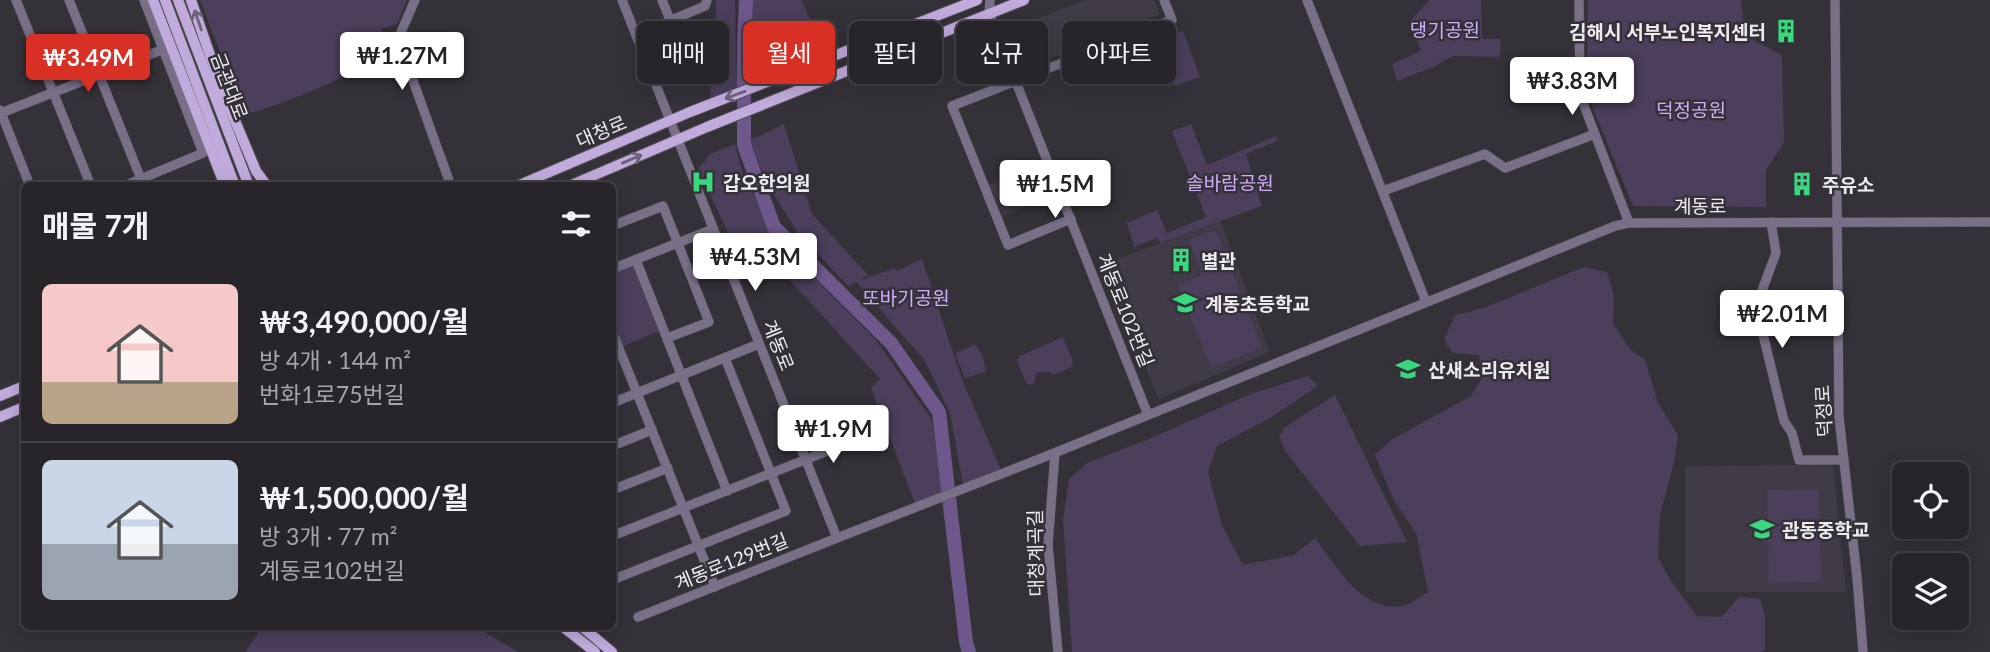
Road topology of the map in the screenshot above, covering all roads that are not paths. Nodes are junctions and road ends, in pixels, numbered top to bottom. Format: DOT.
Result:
graph roads {
  1 [pos="16,0"];
  2 [pos="69,0"];
  3 [pos="144,0"];
  4 [pos="153,0"];
  5 [pos="165,0"];
  6 [pos="178,0"];
  7 [pos="191,0"];
  8 [pos="415,0"];
  9 [pos="622,0"];
  10 [pos="662,0"];
  11 [pos="707,0"];
  12 [pos="976,0"];
  13 [pos="990,0"];
  14 [pos="1024,0"];
  15 [pos="1164,0"];
  16 [pos="1307,0"];
  17 [pos="1579,0"];
  18 [pos="1835,0"];
  19 [pos="989,14"];
  20 [pos="671,21"];
  21 [pos="673,21"];
  22 [pos="992,21"];
  23 [pos="636,35"];
  24 [pos="192,38"];
  25 [pos="164,49"];
  26 [pos="184,51"];
  27 [pos="1048,68"];
  28 [pos="99,74"];
  29 [pos="1008,84"];
  30 [pos="1017,84"];
  31 [pos="221,87"];
  32 [pos="52,92"];
  33 [pos="1,111"];
  34 [pos="670,120"];
  35 [pos="1595,134"];
  36 [pos="678,140"];
  37 [pos="207,142"];
  38 [pos="141,178"];
  39 [pos="28,182"];
  40 [pos="89,182"];
  41 [pos="132,182"];
  42 [pos="223,182"];
  43 [pos="233,182"];
  44 [pos="246,182"];
  45 [pos="264,182"];
  46 [pos="451,182"];
  47 [pos="526,182"];
  48 [pos="578,182"];
  49 [pos="1383,191"];
  50 [pos="1071,219"];
  51 [pos="1771,222"];
  52 [pos="1838,222"];
  53 [pos="1990,222"];
  54 [pos="1629,223"];
  55 [pos="616,224"];
  56 [pos="713,229"];
  57 [pos="678,243"];
  58 [pos="636,260"];
  59 [pos="616,268"];
  60 [pos="1426,302"];
  61 [pos="667,338"];
  62 [pos="616,341"];
  63 [pos="759,344"];
  64 [pos="725,358"];
  65 [pos="681,375"];
  66 [pos="21,387"];
  67 [pos="637,393"];
  68 [pos="0,396"];
  69 [pos="616,401"];
  70 [pos="21,408"];
  71 [pos="1148,415"];
  72 [pos="0,417"];
  73 [pos="652,430"];
  74 [pos="850,442"];
  75 [pos="616,444"];
  76 [pos="1055,453"];
  77 [pos="806,460"];
  78 [pos="1844,460"];
  79 [pos="668,468"];
  80 [pos="771,473"];
  81 [pos="616,488"];
  82 [pos="727,491"];
  83 [pos="684,508"];
  84 [pos="616,534"];
  85 [pos="837,538"];
  86 [pos="699,545"];
  87 [pos="616,578"];
  88 [pos="715,587"];
  89 [pos="638,617"];
  90 [pos="567,630"];
  91 [pos="586,630"];
  92 [pos="595,652"];
  93 [pos="612,652"];
  94 [pos="1058,652"];
  95 [pos="1863,652"];
  1 -- 32 [label="street"];
  2 -- 28 [label="street"];
  3 -- 25 [label="street"];
  4 -- 37 [label="main road"];
  5 -- 26 [label="main road, 금관대로"];
  6 -- 24 [label="main road, 금관대로"];
  31 -- 7 [label="main road, one-way"];
  8 -- 46 [label="street"];
  9 -- 23 [label="street, 계동로"];
  10 -- 20 [label="street"];
  11 -- 21 [label="street"];
  12 -- 19 [label="street"];
  12 -- 34 [label="main road, 대청로, one-way"];
  13 -- 19 [label="street"];
  14 -- 19 [label="main road"];
  15 -- 27 [label="street"];
  16 -- 49 [label="street"];
  17 -- 35 [label="street"];
  18 -- 52 [label="street, 덕정로"];
  19 -- 22 [label="street, 계동로102번길"];
  19 -- 36 [label="main road, 대청로"];
  23 -- 34 [label="street, 계동로"];
  24 -- 31 [label="main road"];
  24 -- 44 [label="main road, 금관대로"];
  25 -- 28 [label="street"];
  25 -- 38 [label="street"];
  26 -- 37 [label="main road"];
  26 -- 43 [label="main road, 금관대로"];
  28 -- 32 [label="street"];
  28 -- 38 [label="street"];
  29 -- 50 [label="street"];
  30 -- 50 [label="street, 계동로102번길"];
  31 -- 45 [label="main road"];
  32 -- 33 [label="street"];
  32 -- 40 [label="street"];
  33 -- 39 [label="street"];
  34 -- 36 [label="street, 계동로"];
  34 -- 47 [label="main road, 대청로"];
  35 -- 49 [label="street"];
  35 -- 54 [label="street"];
  48 -- 36 [label="main road, 대청로, one-way"];
  36 -- 56 [label="street, 계동로"];
  37 -- 42 [label="main road"];
  38 -- 41 [label="street"];
  49 -- 60 [label="street"];
  50 -- 71 [label="street, 계동로102번길"];
  51 -- 52 [label="street, 계동로"];
  51 -- 54 [label="street, 계동로"];
  51 -- 78 [label="street"];
  52 -- 53 [label="street, 계동로"];
  52 -- 78 [label="street, 덕정로"];
  54 -- 60 [label="street, 계동로"];
  55 -- 57 [label="street"];
  56 -- 57 [label="street"];
  56 -- 63 [label="street, 계동로"];
  57 -- 58 [label="street"];
  57 -- 61 [label="street"];
  58 -- 59 [label="street"];
  58 -- 61 [label="street"];
  60 -- 71 [label="street, 계동로"];
  61 -- 65 [label="street"];
  62 -- 67 [label="street"];
  63 -- 64 [label="street"];
  63 -- 77 [label="street, 계동로"];
  64 -- 65 [label="street"];
  64 -- 80 [label="street"];
  65 -- 67 [label="street"];
  65 -- 82 [label="street"];
  66 -- 68 [label="main road"];
  67 -- 69 [label="street"];
  67 -- 73 [label="street"];
  70 -- 72 [label="main road"];
  71 -- 76 [label="street, 계동로"];
  73 -- 75 [label="street"];
  73 -- 79 [label="street"];
  74 -- 77 [label="street"];
  76 -- 85 [label="street, 계동로"];
  76 -- 94 [label="street, 대청계곡길"];
  77 -- 80 [label="street"];
  77 -- 85 [label="street, 계동로"];
  78 -- 95 [label="street, 덕정로"];
  79 -- 81 [label="street"];
  79 -- 83 [label="street"];
  80 -- 82 [label="street"];
  80 -- 86 [label="street"];
  82 -- 83 [label="street"];
  83 -- 84 [label="street"];
  83 -- 86 [label="street"];
  85 -- 88 [label="street, 계동로129번길"];
  86 -- 87 [label="street"];
  86 -- 88 [label="street"];
  88 -- 89 [label="street, 계동로129번길"];
  90 -- 92 [label="main road"];
  91 -- 93 [label="main road"];
}
